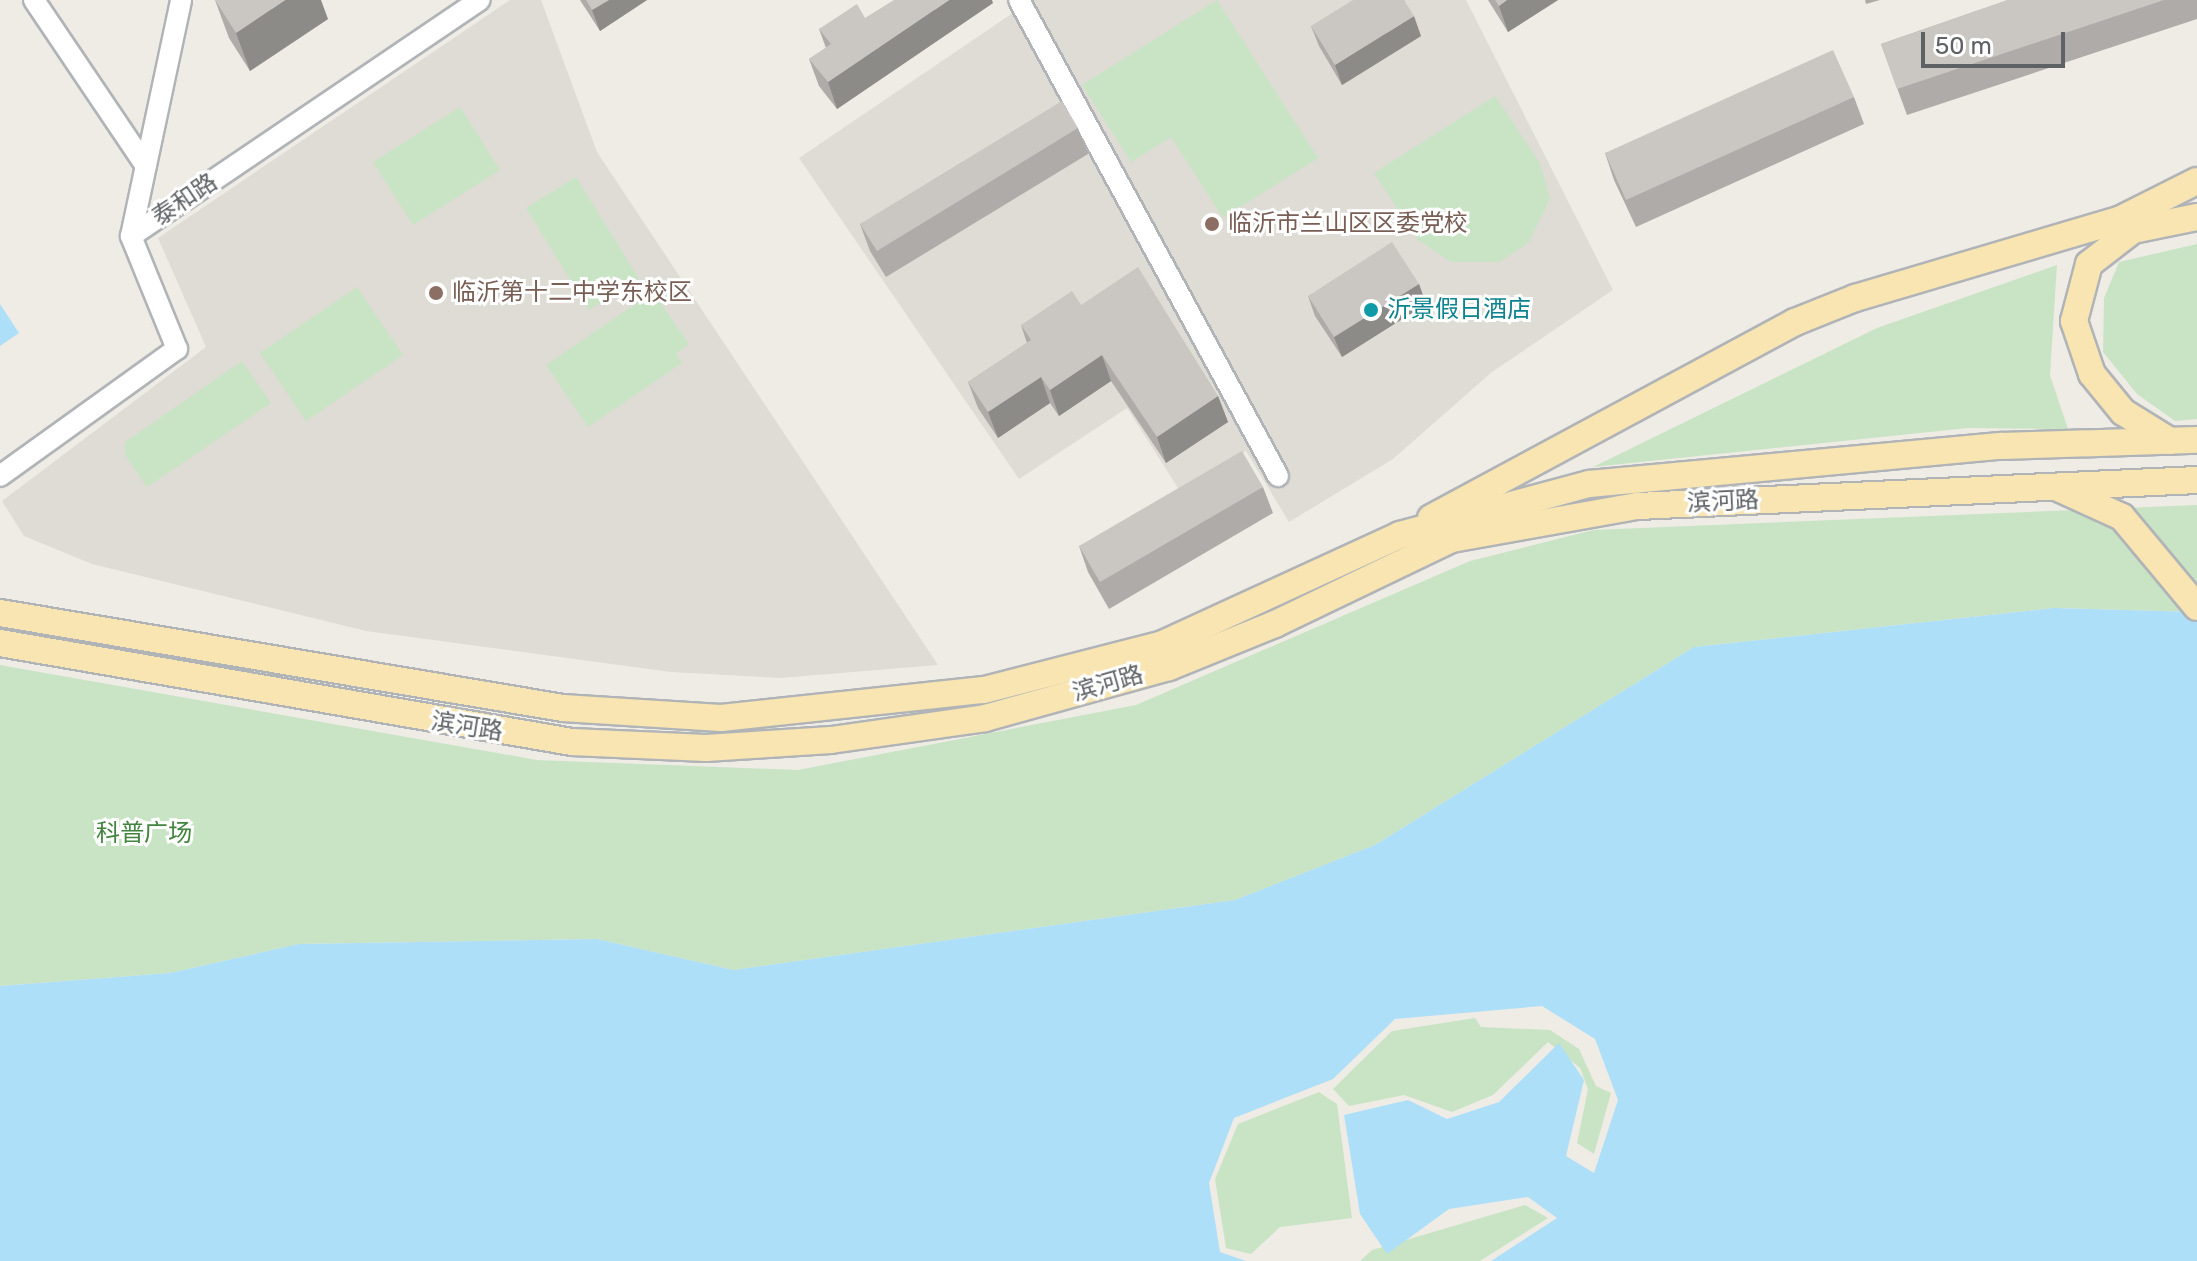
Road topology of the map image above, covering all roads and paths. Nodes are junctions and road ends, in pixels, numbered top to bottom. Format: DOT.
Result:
graph roads {
  1 [pos="34,0"];
  2 [pos="181,0"];
  3 [pos="480,0"];
  4 [pos="1019,0"];
  5 [pos="146,166"];
  6 [pos="2197,181"];
  7 [pos="2197,217"];
  8 [pos="131,236"];
  9 [pos="2197,440"];
  10 [pos="2170,441"];
  11 [pos="0,476"];
  12 [pos="1278,476"];
  13 [pos="2197,480"];
  14 [pos="2054,486"];
  15 [pos="1400,535"];
  16 [pos="2197,607"];
  17 [pos="0,613"];
  18 [pos="0,643"];
  1 -- 5 [label="street"];
  2 -- 5 [label="street"];
  3 -- 8 [label="street, 泰和路"];
  4 -- 12 [label="street"];
  5 -- 8 [label="street"];
  6 -- 15 [label="main road"];
  7 -- 10 [label="main road"];
  8 -- 11 [label="street, 泰和路"];
  9 -- 10 [label="main road, 滨河路"];
  10 -- 15 [label="main road, 滨河路"];
  13 -- 14 [label="main road, 滨河路"];
  14 -- 16 [label="main road"];
  14 -- 18 [label="main road, 滨河路"];
  15 -- 17 [label="main road, 滨河路"];
}
